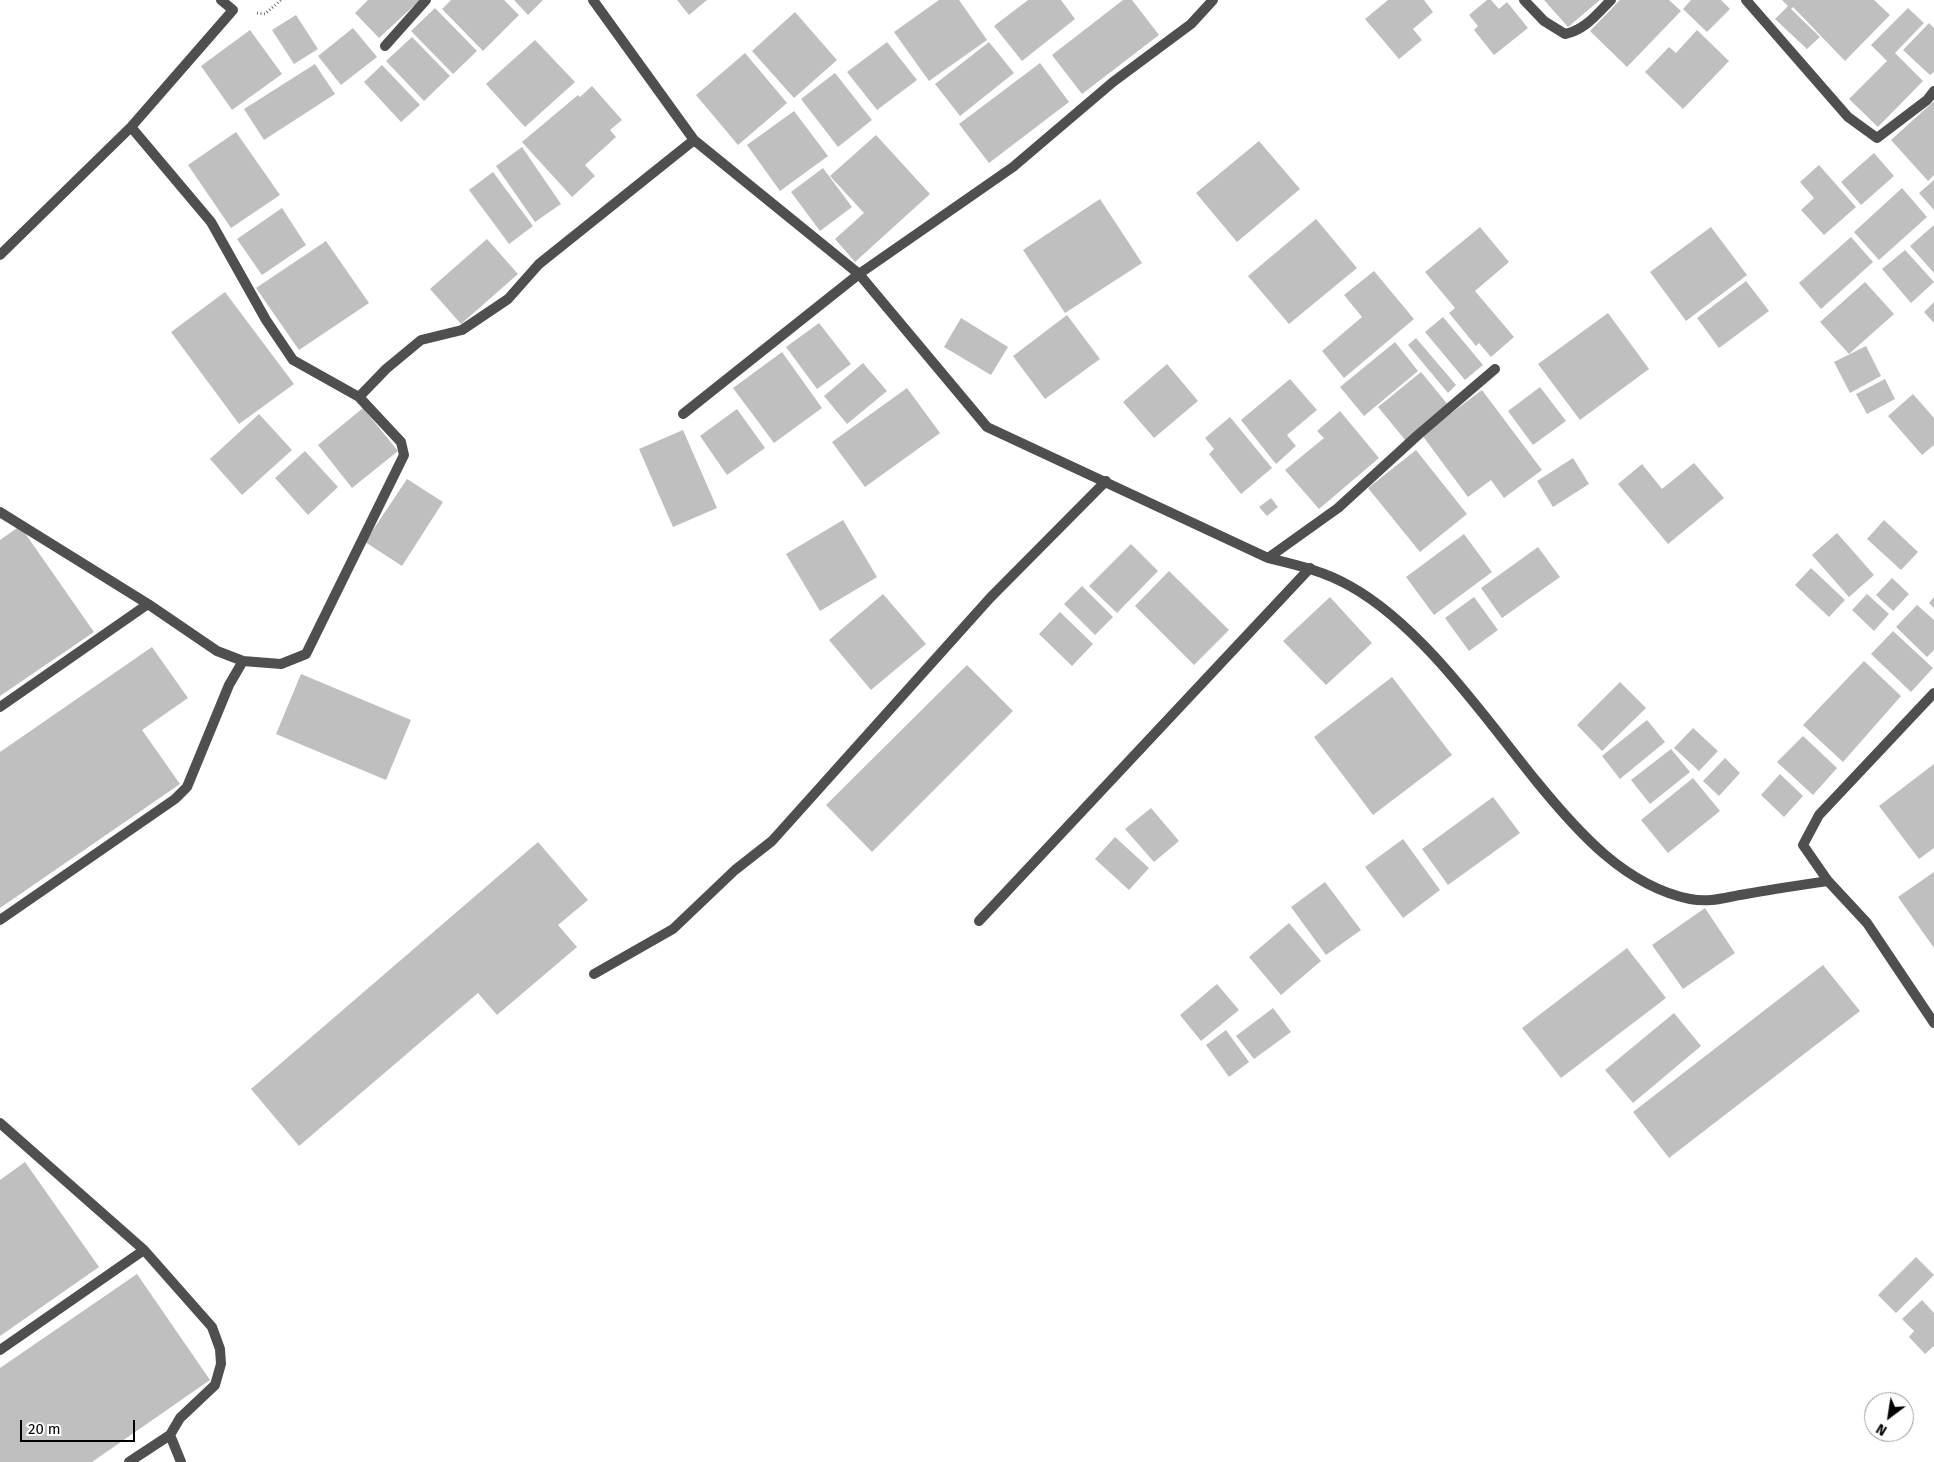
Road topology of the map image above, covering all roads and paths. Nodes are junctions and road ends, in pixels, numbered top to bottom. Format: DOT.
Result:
graph roads {
  1 [pos="221,0"];
  2 [pos="426,0"];
  3 [pos="593,0"];
  4 [pos="1213,0"];
  5 [pos="1524,0"];
  6 [pos="1611,0"];
  7 [pos="1746,0"];
  8 [pos="385,46"];
  9 [pos="1934,91"];
  10 [pos="131,126"];
  11 [pos="694,140"];
  12 [pos="0,255"];
  13 [pos="859,274"];
  14 [pos="1495,369"];
  15 [pos="359,397"];
  16 [pos="683,414"];
  17 [pos="1106,481"];
  18 [pos="0,512"];
  19 [pos="1268,558"];
  20 [pos="1310,568"];
  21 [pos="148,604"];
  22 [pos="243,661"];
  23 [pos="1934,694"];
  24 [pos="0,706"];
  25 [pos="1828,881"];
  26 [pos="0,920"];
  27 [pos="979,921"];
  28 [pos="594,974"];
  29 [pos="1934,1023"];
  30 [pos="1,1127"];
  31 [pos="144,1250"];
  32 [pos="0,1350"];
  33 [pos="170,1435"];
  34 [pos="129,1462"];
  35 [pos="181,1462"];
  1 -- 10 [label="street"];
  2 -- 8 [label="street"];
  3 -- 11 [label="street"];
  4 -- 13 [label="street"];
  5 -- 6 [label="street"];
  7 -- 9 [label="street"];
  10 -- 12 [label="street"];
  10 -- 15 [label="street"];
  11 -- 13 [label="street"];
  11 -- 15 [label="street"];
  13 -- 16 [label="street"];
  13 -- 17 [label="street"];
  14 -- 19 [label="street"];
  15 -- 22 [label="street"];
  17 -- 19 [label="street"];
  17 -- 28 [label="street"];
  18 -- 21 [label="street"];
  19 -- 20 [label="street"];
  20 -- 25 [label="street"];
  20 -- 27 [label="street"];
  21 -- 22 [label="street"];
  21 -- 24 [label="street"];
  22 -- 26 [label="street"];
  23 -- 25 [label="street"];
  25 -- 29 [label="street"];
  30 -- 31 [label="street"];
  31 -- 32 [label="street"];
  31 -- 33 [label="street"];
  33 -- 34 [label="street"];
  33 -- 35 [label="street"];
}
